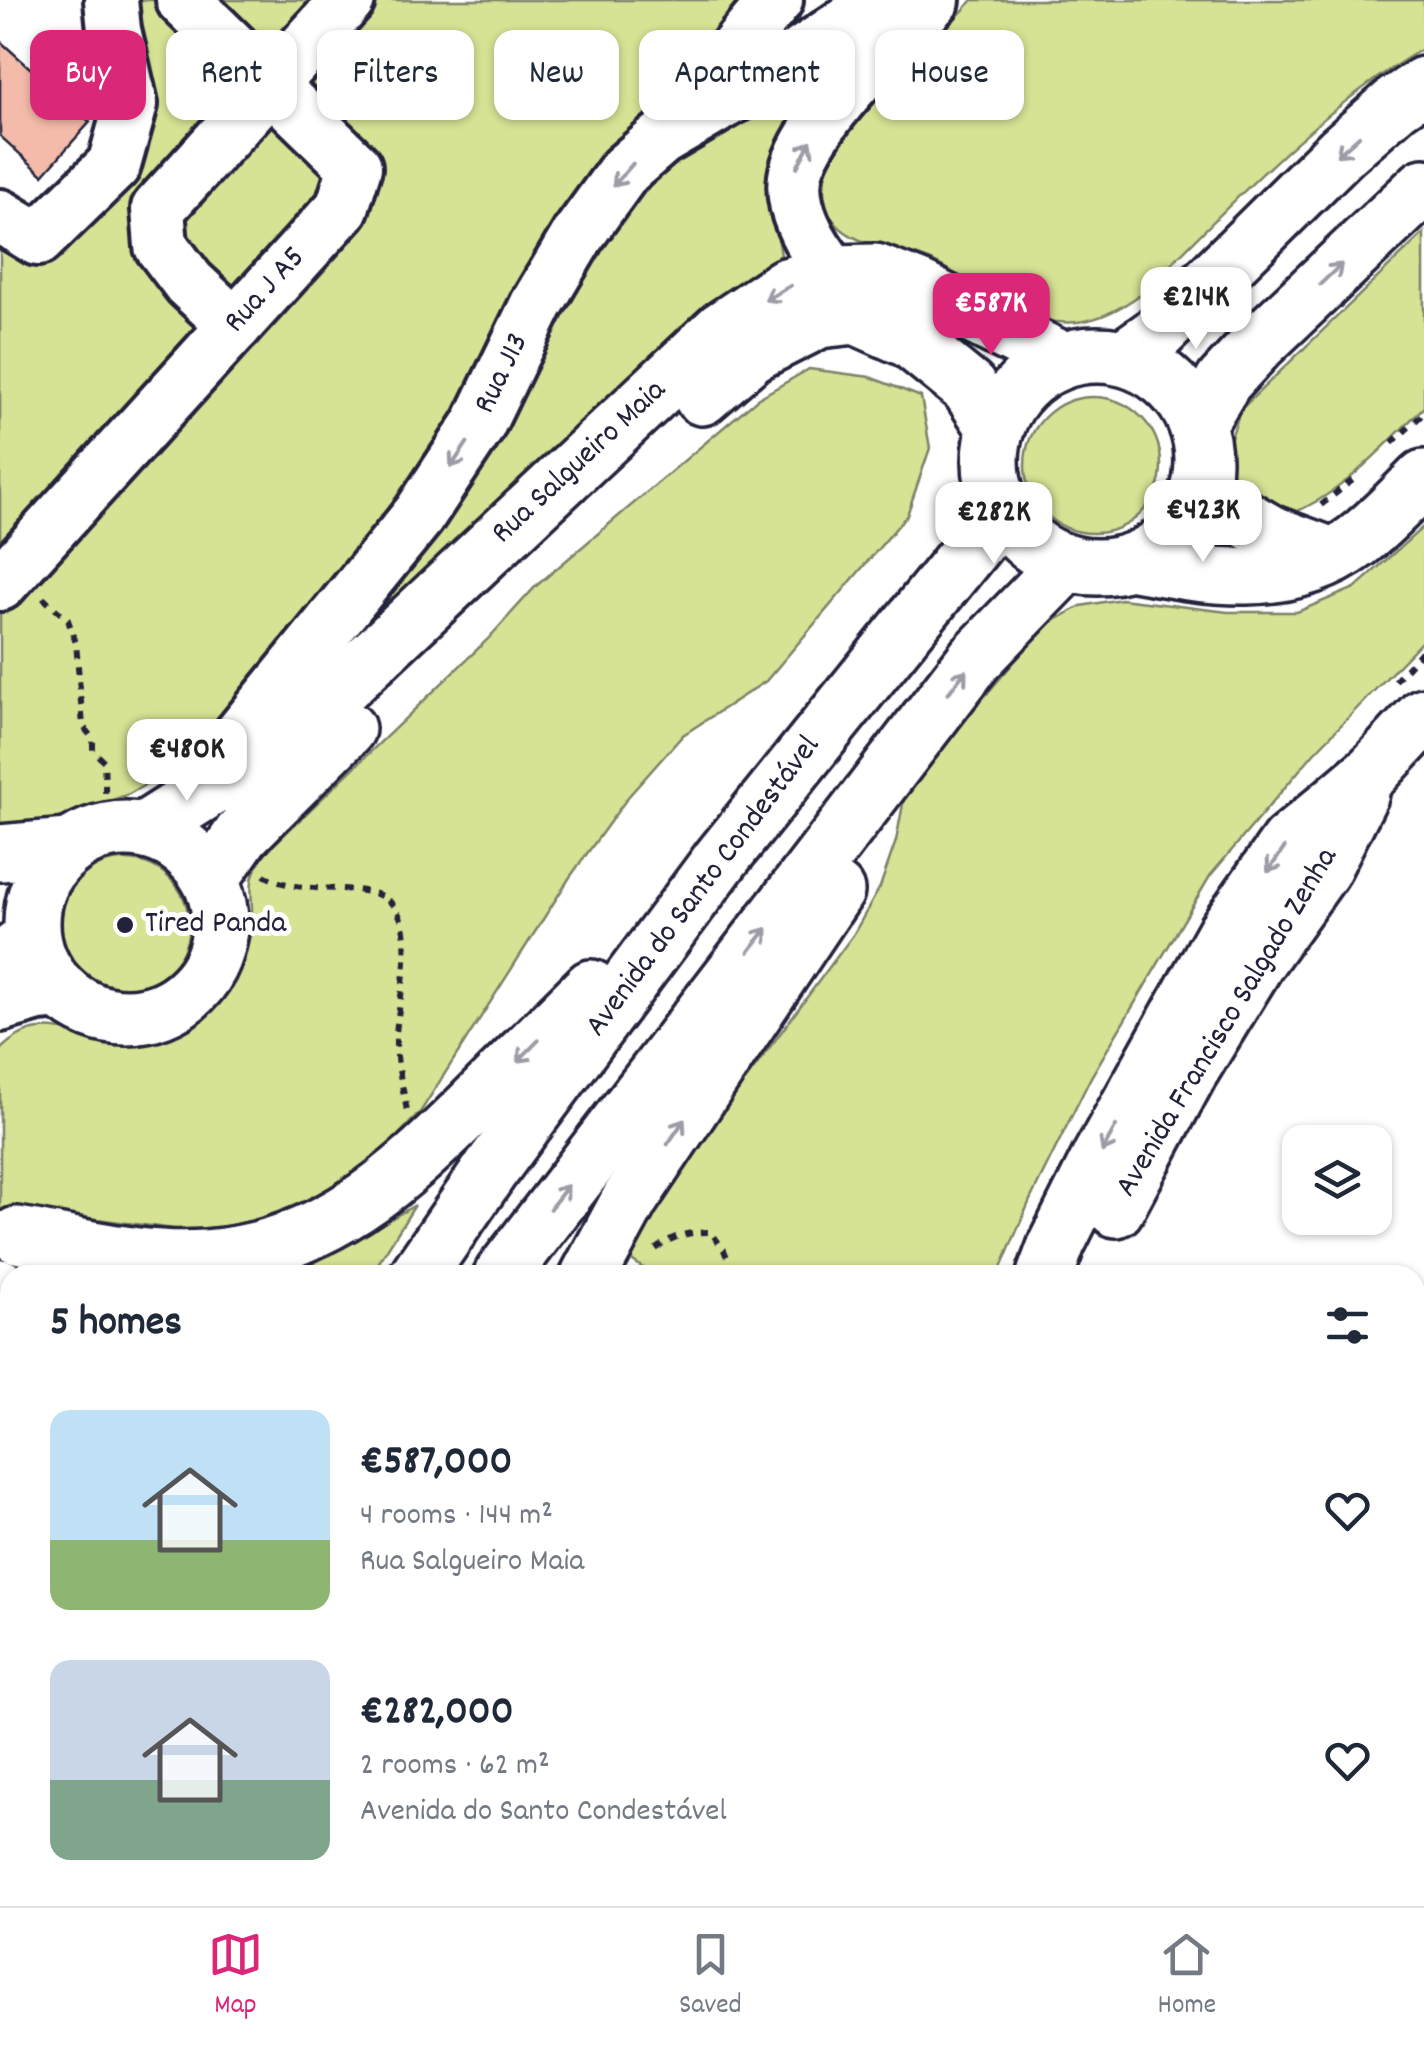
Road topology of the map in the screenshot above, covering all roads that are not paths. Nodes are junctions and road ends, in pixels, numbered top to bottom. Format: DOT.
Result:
graph roads {
  1 [pos="111,0"];
  2 [pos="183,0"];
  3 [pos="348,0"];
  4 [pos="776,0"];
  5 [pos="874,0"];
  6 [pos="933,0"];
  7 [pos="214,30"];
  8 [pos="297,56"];
  9 [pos="1424,85"];
  10 [pos="297,111"];
  11 [pos="238,120"];
  12 [pos="661,139"];
  13 [pos="1424,187"];
  14 [pos="0,216"];
  15 [pos="834,273"];
  16 [pos="235,326"];
  17 [pos="1124,358"];
  18 [pos="1062,360"];
  19 [pos="1197,425"];
  20 [pos="996,428"];
  21 [pos="1403,466"];
  22 [pos="1199,492"];
  23 [pos="1003,510"];
  24 [pos="1322,533"];
  25 [pos="1130,562"];
  26 [pos="1068,563"];
  27 [pos="6,578"];
  28 [pos="1424,716"];
  29 [pos="912,742"];
  30 [pos="1373,771"];
  31 [pos="126,829"];
  32 [pos="0,853"];
  33 [pos="721,858"];
  34 [pos="219,867"];
  35 [pos="16,933"];
  36 [pos="61,992"];
  37 [pos="0,1005"];
  38 [pos="16,1234"];
  39 [pos="425,1265"];
  40 [pos="510,1265"];
  41 [pos="594,1265"];
  42 [pos="1049,1265"];
  43 [pos="1089,1265"];
  1 -- 14 [label="street"];
  2 -- 7 [label="street, Rua J A5"];
  3 -- 8 [label="street"];
  4 -- 12 [label="street"];
  5 -- 12 [label="street, Rua J13"];
  15 -- 6 [label="street, one-way"];
  9 -- 17 [label="main road, one-way"];
  10 -- 16 [label="street, Rua J A5"];
  11 -- 16 [label="street"];
  12 -- 31 [label="street, Rua J13, one-way"];
  19 -- 13 [label="main road, one-way"];
  15 -- 18 [label="main road, Rua Salgueiro Maia"];
  15 -- 31 [label="main road, Rua Salgueiro Maia, one-way"];
  16 -- 27 [label="street, Rua J A5"];
  17 -- 18 [label="main road"];
  17 -- 19 [label="main road"];
  18 -- 20 [label="main road"];
  19 -- 22 [label="main road"];
  20 -- 23 [label="main road"];
  20 -- 34 [label="main road, Rua Salgueiro Maia"];
  21 -- 24 [label="main road"];
  22 -- 24 [label="main road"];
  22 -- 25 [label="main road"];
  23 -- 26 [label="main road"];
  23 -- 33 [label="main road, Avenida do Santo Condestável"];
  24 -- 25 [label="main road"];
  25 -- 26 [label="main road"];
  29 -- 26 [label="main road, one-way"];
  28 -- 30 [label="main road, Avenida Francisco Salgado Zenha"];
  40 -- 29 [label="main road, one-way"];
  41 -- 29 [label="main road, one-way"];
  30 -- 42 [label="main road, Avenida Francisco Salgado Zenha, one-way"];
  30 -- 43 [label="main road, Avenida Francisco Salgado Zenha"];
  31 -- 32 [label="main road, Rua Salgueiro Maia"];
  31 -- 34 [label="main road"];
  31 -- 35 [label="main road"];
  33 -- 38 [label="main road, one-way"];
  33 -- 39 [label="main road, Avenida do Santo Condestável"];
  34 -- 36 [label="main road"];
  35 -- 36 [label="main road"];
  36 -- 37 [label="street"];
}
